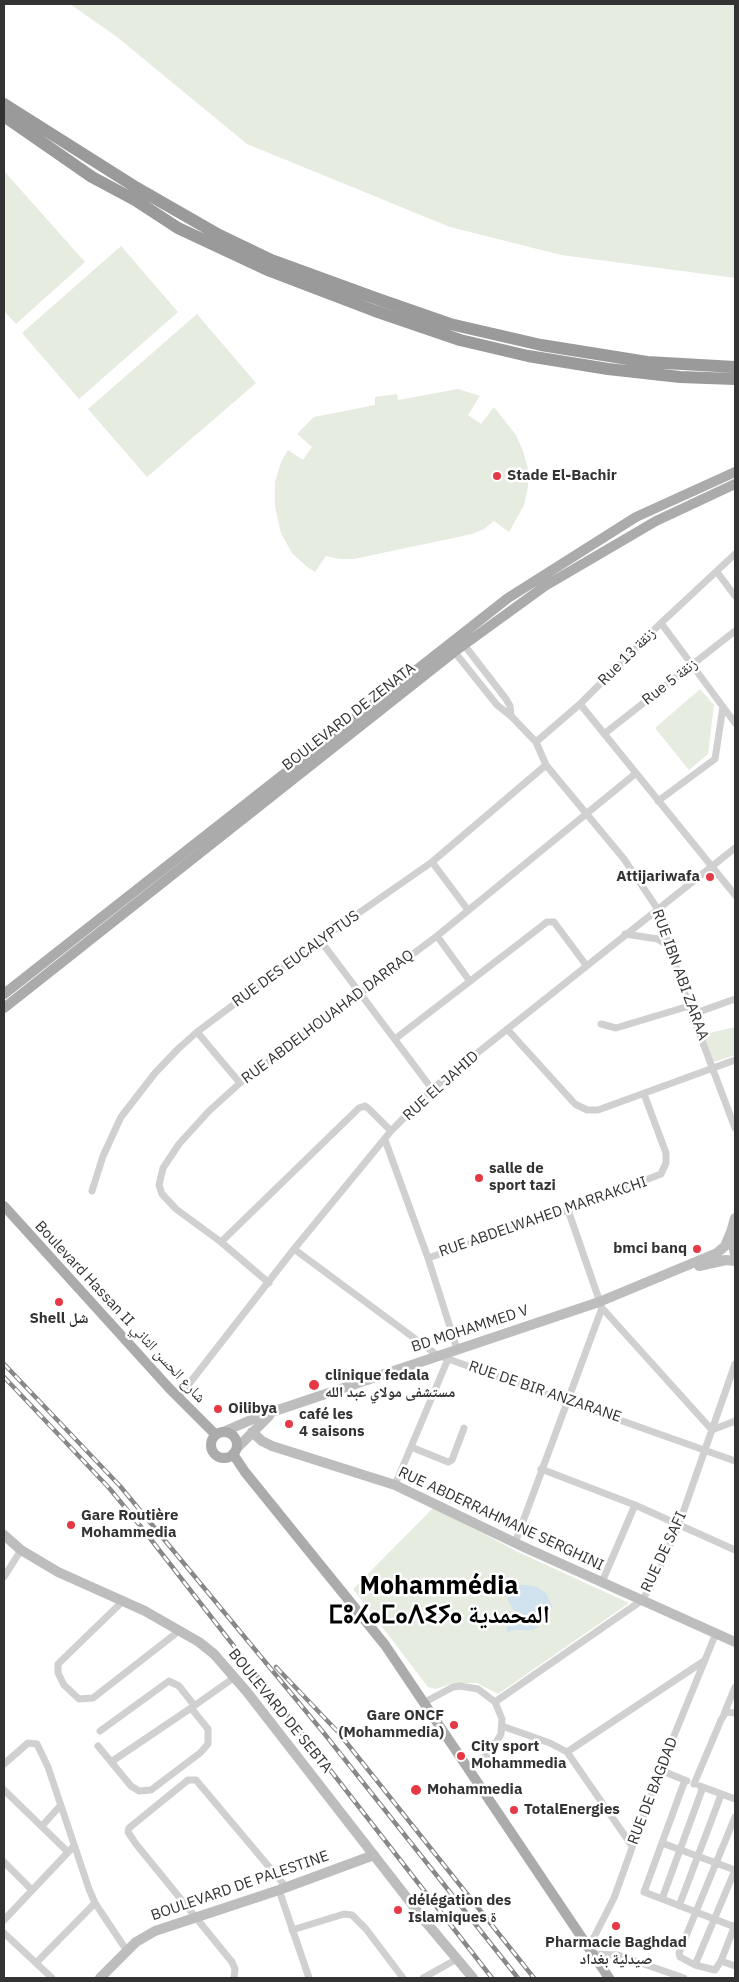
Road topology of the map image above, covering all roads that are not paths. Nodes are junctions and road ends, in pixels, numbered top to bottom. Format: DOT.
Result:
graph roads {
  1 [pos="4,104"];
  2 [pos="4,116"];
  3 [pos="235,249"];
  4 [pos="540,352"];
  5 [pos="735,367"];
  6 [pos="735,379"];
  7 [pos="735,472"];
  8 [pos="735,484"];
  9 [pos="735,554"];
  10 [pos="716,572"];
  11 [pos="735,596"];
  12 [pos="482,618"];
  13 [pos="661,623"];
  14 [pos="489,626"];
  15 [pos="735,630"];
  16 [pos="461,641"];
  17 [pos="451,648"];
  18 [pos="692,664"];
  19 [pos="580,704"];
  20 [pos="724,707"];
  21 [pos="511,716"];
  22 [pos="735,723"];
  23 [pos="604,734"];
  24 [pos="536,742"];
  25 [pos="546,765"];
  26 [pos="635,774"];
  27 [pos="658,801"];
  28 [pos="588,813"];
  29 [pos="735,848"];
  30 [pos="432,862"];
  31 [pos="712,866"];
  32 [pos="735,895"];
  33 [pos="657,908"];
  34 [pos="468,910"];
  35 [pos="625,934"];
  36 [pos="437,936"];
  37 [pos="320,940"];
  38 [pos="671,947"];
  39 [pos="69,949"];
  40 [pos="586,965"];
  41 [pos="470,980"];
  42 [pos="359,992"];
  43 [pos="4,994"];
  44 [pos="735,999"];
  45 [pos="689,1006"];
  46 [pos="4,1008"];
  47 [pos="693,1014"];
  48 [pos="601,1024"];
  49 [pos="507,1029"];
  50 [pos="197,1032"];
  51 [pos="395,1039"];
  52 [pos="735,1060"];
  53 [pos="714,1067"];
  54 [pos="240,1083"];
  55 [pos="432,1089"];
  56 [pos="644,1094"];
  57 [pos="735,1128"];
  58 [pos="391,1131"];
  59 [pos="385,1140"];
  60 [pos="92,1192"];
  61 [pos="4,1206"];
  62 [pos="568,1210"];
  63 [pos="735,1218"];
  64 [pos="731,1232"];
  65 [pos="221,1242"];
  66 [pos="294,1249"];
  67 [pos="735,1255"];
  68 [pos="428,1258"];
  69 [pos="735,1261"];
  70 [pos="676,1272"];
  71 [pos="269,1283"];
  72 [pos="600,1305"];
  73 [pos="457,1349"];
  74 [pos="443,1357"];
  75 [pos="735,1364"];
  76 [pos="178,1398"];
  77 [pos="568,1400"];
  78 [pos="272,1413"];
  79 [pos="735,1421"];
  80 [pos="464,1428"];
  81 [pos="712,1430"];
  82 [pos="252,1432"];
  83 [pos="220,1434"];
  84 [pos="411,1447"];
  85 [pos="706,1449"];
  86 [pos="235,1451"];
  87 [pos="735,1461"];
  88 [pos="541,1468"];
  89 [pos="395,1485"];
  90 [pos="635,1505"];
  91 [pos="679,1524"];
  92 [pos="4,1535"];
  93 [pos="515,1542"];
  94 [pos="21,1550"];
  95 [pos="735,1550"];
  96 [pos="4,1577"];
  97 [pos="602,1582"];
  98 [pos="123,1601"];
  99 [pos="641,1601"];
  100 [pos="179,1631"];
  101 [pos="716,1633"];
  102 [pos="735,1642"];
  103 [pos="704,1661"];
  104 [pos="235,1677"];
  105 [pos="735,1687"];
  106 [pos="425,1702"];
  107 [pos="495,1702"];
  108 [pos="193,1707"];
  109 [pos="735,1713"];
  110 [pos="724,1714"];
  111 [pos="502,1726"];
  112 [pos="100,1731"];
  113 [pos="98,1746"];
  114 [pos="567,1752"];
  115 [pos="111,1762"];
  116 [pos="4,1764"];
  117 [pos="469,1768"];
  118 [pos="660,1770"];
  119 [pos="685,1780"];
  120 [pos="694,1784"];
  121 [pos="703,1787"];
  122 [pos="4,1790"];
  123 [pos="721,1795"];
  124 [pos="735,1800"];
  125 [pos="60,1806"];
  126 [pos="735,1817"];
  127 [pos="42,1826"];
  128 [pos="662,1843"];
  129 [pos="632,1846"];
  130 [pos="70,1849"];
  131 [pos="680,1850"];
  132 [pos="374,1855"];
  133 [pos="698,1857"];
  134 [pos="4,1862"];
  135 [pos="718,1863"];
  136 [pos="735,1870"];
  137 [pos="31,1889"];
  138 [pos="283,1889"];
  139 [pos="662,1899"];
  140 [pos="94,1903"];
  141 [pos="679,1906"];
  142 [pos="697,1913"];
  143 [pos="196,1917"];
  144 [pos="715,1919"];
  145 [pos="4,1920"];
  146 [pos="735,1928"];
  147 [pos="292,1930"];
  148 [pos="4,1933"];
  149 [pos="726,1946"];
  150 [pos="735,1949"];
  151 [pos="127,1951"];
  152 [pos="591,1951"];
  153 [pos="457,1959"];
  154 [pos="721,1961"];
  155 [pos="36,1962"];
  156 [pos="695,1966"];
  157 [pos="735,1966"];
  158 [pos="105,1977"];
  159 [pos="52,1978"];
  160 [pos="234,1978"];
  161 [pos="309,1978"];
  162 [pos="403,1978"];
  163 [pos="423,1978"];
  164 [pos="473,1978"];
  165 [pos="609,1978"];
  166 [pos="684,1978"];
  1 -- 3 [label="highway"];
  2 -- 3 [label="highway"];
  3 -- 4 [label="highway"];
  4 -- 5 [label="highway"];
  4 -- 6 [label="highway"];
  7 -- 12 [label="main road, BOULEVARD DE ZENATA"];
  8 -- 14 [label="main road, BOULEVARD DE ZENATA"];
  9 -- 10 [label="street, Rue 13 زنقة"];
  10 -- 11 [label="street"];
  10 -- 13 [label="street, Rue 13 زنقة"];
  12 -- 14 [label="main road"];
  12 -- 16 [label="main road, BOULEVARD DE ZENATA"];
  13 -- 18 [label="street"];
  13 -- 19 [label="street, Rue 13 زنقة"];
  14 -- 16 [label="main road, BOULEVARD DE ZENATA"];
  15 -- 18 [label="street, Rue 5 زنقة"];
  16 -- 17 [label="main road, BOULEVARD DE ZENATA"];
  16 -- 21 [label="street"];
  17 -- 21 [label="street"];
  17 -- 39 [label="main road, BOULEVARD DE ZENATA"];
  18 -- 20 [label="street"];
  18 -- 23 [label="street, Rue 5 زنقة"];
  19 -- 23 [label="street"];
  19 -- 24 [label="street, Rue 13 زنقة"];
  20 -- 22 [label="street"];
  20 -- 27 [label="street"];
  21 -- 24 [label="street"];
  23 -- 26 [label="street"];
  24 -- 25 [label="street"];
  25 -- 28 [label="street, RUE IBN ABI ZARAA"];
  25 -- 30 [label="street, RUE DES EUCALYPTUS"];
  26 -- 27 [label="street"];
  26 -- 28 [label="street, RUE ABDELHOUAHAD DARRAQ"];
  27 -- 31 [label="street"];
  28 -- 33 [label="street, RUE IBN ABI ZARAA"];
  28 -- 34 [label="street, RUE ABDELHOUAHAD DARRAQ"];
  29 -- 31 [label="street, RUE EL JAHID"];
  30 -- 34 [label="street"];
  30 -- 37 [label="street, RUE DES EUCALYPTUS"];
  31 -- 32 [label="street"];
  31 -- 33 [label="street, RUE EL JAHID"];
  33 -- 35 [label="street, RUE EL JAHID"];
  33 -- 38 [label="street, RUE IBN ABI ZARAA"];
  34 -- 36 [label="street, RUE ABDELHOUAHAD DARRAQ"];
  35 -- 38 [label="street"];
  35 -- 40 [label="street, RUE EL JAHID"];
  36 -- 41 [label="street"];
  36 -- 42 [label="street, RUE ABDELHOUAHAD DARRAQ"];
  37 -- 42 [label="street"];
  37 -- 50 [label="street, RUE DES EUCALYPTUS"];
  38 -- 45 [label="street, RUE IBN ABI ZARAA"];
  39 -- 43 [label="main road, BOULEVARD DE ZENATA"];
  39 -- 46 [label="main road, BOULEVARD DE ZENATA"];
  40 -- 41 [label="street"];
  40 -- 49 [label="street, RUE EL JAHID"];
  41 -- 51 [label="street"];
  42 -- 51 [label="street"];
  42 -- 54 [label="street, RUE ABDELHOUAHAD DARRAQ"];
  44 -- 47 [label="street"];
  45 -- 47 [label="street, RUE IBN ABI ZARAA"];
  45 -- 48 [label="street"];
  47 -- 53 [label="street, RUE IBN ABI ZARAA"];
  49 -- 55 [label="street, RUE EL JAHID"];
  49 -- 56 [label="street"];
  50 -- 54 [label="street"];
  50 -- 60 [label="street, RUE DES EUCALYPTUS"];
  51 -- 55 [label="street"];
  52 -- 53 [label="street"];
  53 -- 56 [label="street"];
  53 -- 57 [label="street, RUE IBN ABI ZARAA"];
  54 -- 65 [label="street, RUE ABDELHOUAHAD DARRAQ"];
  55 -- 58 [label="street, RUE EL JAHID"];
  56 -- 62 [label="street, RUE ABDELWAHED MARRAKCHI"];
  58 -- 59 [label="street, RUE EL JAHID"];
  58 -- 65 [label="street"];
  59 -- 66 [label="street, RUE EL JAHID"];
  59 -- 68 [label="street"];
  61 -- 76 [label="main road, Boulevard Hassan II شارع الحسن الثاني"];
  62 -- 68 [label="street, RUE ABDELWAHED MARRAKCHI"];
  62 -- 72 [label="street"];
  63 -- 64 [label="street"];
  64 -- 67 [label="street"];
  64 -- 70 [label="street, BD MOHAMMED V"];
  65 -- 71 [label="street, RUE ABDELHOUAHAD DARRAQ"];
  66 -- 71 [label="street, RUE EL JAHID"];
  66 -- 74 [label="street, RUE DE BIR ANZARANE"];
  68 -- 73 [label="street"];
  69 -- 70 [label="street, BD MOHAMMED V"];
  70 -- 72 [label="street, BD MOHAMMED V"];
  71 -- 76 [label="street, RUE EL JAHID"];
  72 -- 73 [label="street, BD MOHAMMED V"];
  72 -- 77 [label="street"];
  72 -- 81 [label="street"];
  73 -- 74 [label="street, BD MOHAMMED V"];
  74 -- 77 [label="street, RUE DE BIR ANZARANE"];
  74 -- 78 [label="street, BD MOHAMMED V"];
  74 -- 84 [label="street"];
  75 -- 81 [label="street, RUE DE SAFI"];
  76 -- 83 [label="main road, Boulevard Hassan II شارع الحسن الثاني"];
  77 -- 85 [label="street, RUE DE BIR ANZARANE"];
  77 -- 88 [label="street"];
  78 -- 82 [label="street, BD MOHAMMED V"];
  78 -- 83 [label="street, BD MOHAMMED V"];
  79 -- 81 [label="street"];
  80 -- 84 [label="street"];
  81 -- 85 [label="street, RUE DE SAFI"];
  82 -- 86 [label="street, BD MOHAMMED V"];
  82 -- 89 [label="street, RUE ABDERRAHMANE SERGHINI"];
  83 -- 86 [label="main road"];
  83 -- 86 [label="main road"];
  84 -- 89 [label="street"];
  85 -- 87 [label="street, RUE DE BIR ANZARANE"];
  85 -- 91 [label="street, RUE DE SAFI"];
  86 -- 106 [label="main road"];
  88 -- 90 [label="street"];
  88 -- 93 [label="street"];
  89 -- 93 [label="street, RUE ABDERRAHMANE SERGHINI"];
  90 -- 91 [label="street"];
  90 -- 97 [label="street"];
  91 -- 95 [label="street"];
  91 -- 99 [label="street, RUE DE SAFI"];
  92 -- 94 [label="street, BOULEVARD DE SEBTA"];
  93 -- 97 [label="street, RUE ABDERRAHMANE SERGHINI"];
  94 -- 96 [label="street"];
  94 -- 98 [label="street, BOULEVARD DE SEBTA"];
  97 -- 99 [label="street, RUE ABDERRAHMANE SERGHINI"];
  98 -- 100 [label="street, BOULEVARD DE SEBTA"];
  98 -- 100 [label="street"];
  99 -- 101 [label="street, RUE ABDERRAHMANE SERGHINI"];
  99 -- 107 [label="street, RUE DE SAFI"];
  100 -- 104 [label="street, BOULEVARD DE SEBTA"];
  101 -- 102 [label="street, RUE ABDERRAHMANE SERGHINI"];
  101 -- 103 [label="street, RUE DE BAGDAD"];
  103 -- 114 [label="street"];
  103 -- 118 [label="street, RUE DE BAGDAD"];
  104 -- 108 [label="street"];
  104 -- 132 [label="street, BOULEVARD DE SEBTA"];
  105 -- 110 [label="street"];
  106 -- 107 [label="street"];
  106 -- 117 [label="main road"];
  107 -- 111 [label="street"];
  108 -- 112 [label="street"];
  108 -- 115 [label="street"];
  108 -- 115 [label="street"];
  109 -- 110 [label="street"];
  110 -- 120 [label="street"];
  111 -- 114 [label="street"];
  111 -- 117 [label="street"];
  113 -- 115 [label="street"];
  114 -- 129 [label="street"];
  116 -- 125 [label="street"];
  117 -- 152 [label="main road"];
  118 -- 119 [label="street"];
  118 -- 129 [label="street, RUE DE BAGDAD"];
  119 -- 120 [label="street"];
  119 -- 128 [label="street"];
  120 -- 121 [label="street"];
  121 -- 123 [label="street"];
  121 -- 131 [label="street"];
  122 -- 127 [label="street"];
  123 -- 124 [label="street"];
  123 -- 133 [label="street"];
  125 -- 127 [label="street"];
  125 -- 130 [label="street"];
  126 -- 135 [label="street"];
  127 -- 130 [label="street"];
  128 -- 131 [label="street"];
  128 -- 139 [label="street"];
  129 -- 152 [label="street, RUE DE BAGDAD"];
  130 -- 137 [label="street"];
  130 -- 140 [label="street"];
  131 -- 133 [label="street"];
  131 -- 139 [label="street"];
  132 -- 138 [label="street, BOULEVARD DE PALESTINE"];
  132 -- 153 [label="street, BOULEVARD DE SEBTA"];
  133 -- 135 [label="street"];
  133 -- 141 [label="street"];
  134 -- 137 [label="street"];
  135 -- 136 [label="street"];
  135 -- 142 [label="street"];
  136 -- 144 [label="street"];
  137 -- 145 [label="street"];
  138 -- 143 [label="street, BOULEVARD DE PALESTINE"];
  138 -- 143 [label="street"];
  138 -- 147 [label="street"];
  139 -- 141 [label="street"];
  140 -- 151 [label="street"];
  140 -- 155 [label="street"];
  141 -- 142 [label="street"];
  142 -- 144 [label="street"];
  142 -- 156 [label="street"];
  143 -- 151 [label="street, BOULEVARD DE PALESTINE"];
  143 -- 160 [label="street"];
  144 -- 146 [label="street"];
  144 -- 156 [label="street"];
  146 -- 149 [label="street"];
  147 -- 161 [label="street"];
  147 -- 162 [label="street"];
  148 -- 155 [label="street"];
  149 -- 150 [label="street"];
  149 -- 154 [label="street"];
  151 -- 158 [label="street, BOULEVARD DE PALESTINE"];
  152 -- 165 [label="main road"];
  152 -- 166 [label="street"];
  153 -- 163 [label="street"];
  153 -- 164 [label="street, BOULEVARD DE SEBTA"];
  154 -- 156 [label="street"];
  154 -- 157 [label="street"];
  155 -- 159 [label="street"];
}
